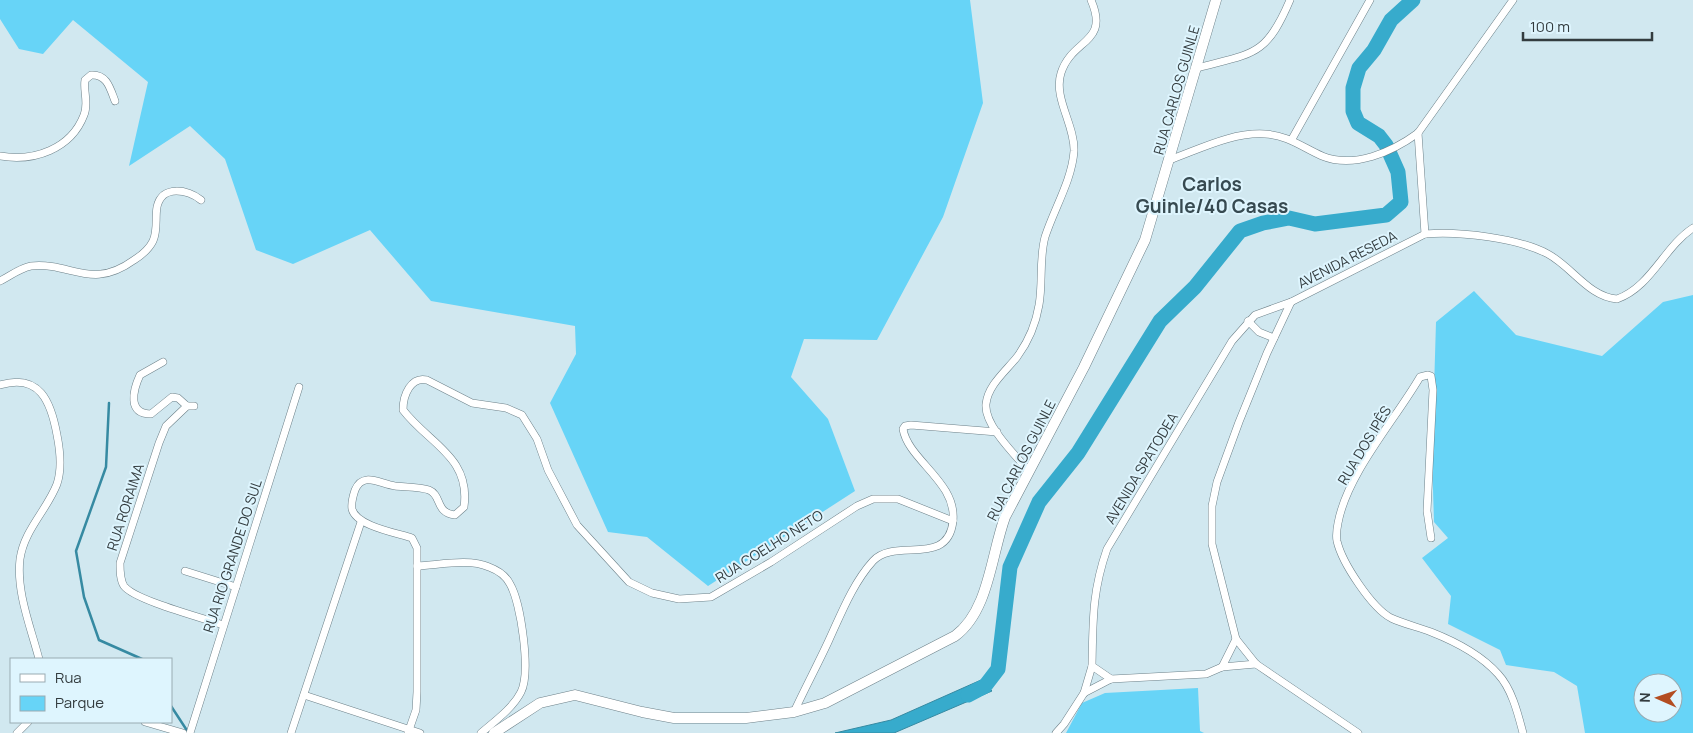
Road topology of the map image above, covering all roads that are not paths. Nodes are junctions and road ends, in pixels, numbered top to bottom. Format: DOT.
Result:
graph roads {
  1 [pos="1091,0"];
  2 [pos="1216,0"];
  3 [pos="1290,0"];
  4 [pos="1370,0"];
  5 [pos="1513,0"];
  6 [pos="1197,68"];
  7 [pos="115,101"];
  8 [pos="1418,133"];
  9 [pos="1292,139"];
  10 [pos="0,156"];
  11 [pos="1169,160"];
  12 [pos="201,200"];
  13 [pos="1693,228"];
  14 [pos="1425,234"];
  15 [pos="0,281"];
  16 [pos="1291,302"];
  17 [pos="1248,321"];
  18 [pos="1274,338"];
  19 [pos="163,362"];
  20 [pos="0,385"];
  21 [pos="299,387"];
  22 [pos="997,432"];
  23 [pos="1028,470"];
  24 [pos="953,521"];
  25 [pos="361,522"];
  26 [pos="1431,538"];
  27 [pos="417,566"];
  28 [pos="185,571"];
  29 [pos="236,587"];
  30 [pos="223,625"];
  31 [pos="1236,638"];
  32 [pos="39,658"];
  33 [pos="1256,664"];
  34 [pos="1092,666"];
  35 [pos="1222,667"];
  36 [pos="1111,679"];
  37 [pos="1084,693"];
  38 [pos="304,695"];
  39 [pos="794,712"];
  40 [pos="27,723"];
  41 [pos="148,723"];
  42 [pos="409,731"];
  43 [pos="17,733"];
  44 [pos="183,733"];
  45 [pos="190,733"];
  46 [pos="291,733"];
  47 [pos="420,733"];
  48 [pos="481,733"];
  49 [pos="494,733"];
  50 [pos="1056,733"];
  51 [pos="1358,733"];
  52 [pos="1523,733"];
  1 -- 22 [label="street"];
  2 -- 6 [label="street, RUA CARLOS GUINLE"];
  3 -- 6 [label="street"];
  4 -- 9 [label="street"];
  5 -- 8 [label="street"];
  6 -- 11 [label="street, RUA CARLOS GUINLE"];
  7 -- 10 [label="street"];
  8 -- 9 [label="street"];
  8 -- 14 [label="street"];
  9 -- 11 [label="street"];
  11 -- 23 [label="street, RUA CARLOS GUINLE"];
  12 -- 15 [label="street"];
  13 -- 14 [label="street, AVENIDA RESEDA"];
  14 -- 16 [label="street, AVENIDA RESEDA"];
  16 -- 17 [label="street, AVENIDA SPATODEA"];
  16 -- 18 [label="street, AVENIDA RESEDA"];
  17 -- 18 [label="street"];
  17 -- 34 [label="street, AVENIDA SPATODEA"];
  18 -- 31 [label="street, AVENIDA RESEDA"];
  19 -- 30 [label="street, RUA RORAIMA"];
  20 -- 32 [label="street"];
  21 -- 29 [label="street, RUA RIO GRANDE DO SUL"];
  22 -- 23 [label="street"];
  22 -- 24 [label="street"];
  23 -- 39 [label="street, RUA CARLOS GUINLE"];
  24 -- 25 [label="street, RUA COELHO NETO"];
  24 -- 39 [label="street"];
  25 -- 27 [label="street"];
  25 -- 38 [label="street"];
  26 -- 52 [label="street, RUA DOS IPÊS"];
  27 -- 42 [label="street"];
  27 -- 48 [label="street"];
  28 -- 29 [label="street"];
  29 -- 30 [label="street, RUA RIO GRANDE DO SUL"];
  30 -- 45 [label="street, RUA RIO GRANDE DO SUL"];
  31 -- 33 [label="street, AVENIDA RESEDA"];
  31 -- 35 [label="street"];
  33 -- 35 [label="street"];
  33 -- 51 [label="street, AVENIDA RESEDA"];
  34 -- 36 [label="street"];
  34 -- 37 [label="street, AVENIDA SPATODEA"];
  35 -- 36 [label="street"];
  36 -- 37 [label="street"];
  37 -- 50 [label="street"];
  38 -- 42 [label="street"];
  38 -- 46 [label="street"];
  39 -- 49 [label="street, RUA CARLOS GUINLE"];
  40 -- 43 [label="street"];
  41 -- 44 [label="street"];
  42 -- 47 [label="street"];
}
